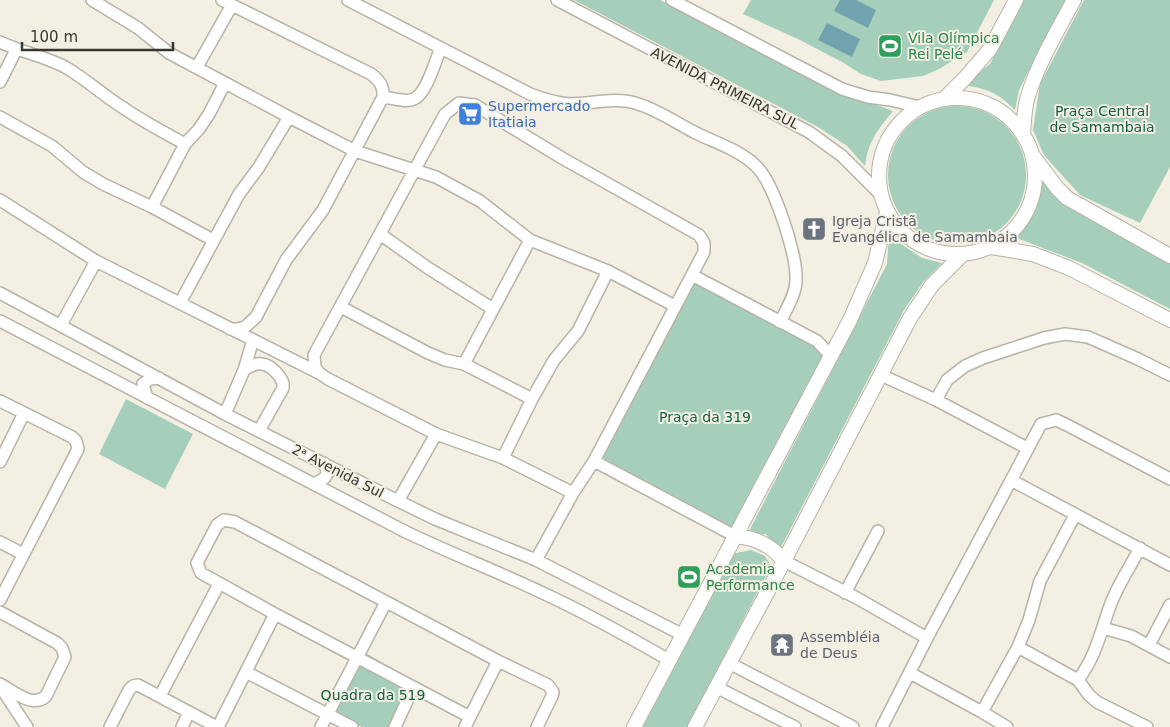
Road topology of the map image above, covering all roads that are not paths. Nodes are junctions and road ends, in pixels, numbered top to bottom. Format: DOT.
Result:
graph roads {
  1 [pos="92,0"];
  2 [pos="348,0"];
  3 [pos="557,0"];
  4 [pos="672,0"];
  5 [pos="1016,0"];
  6 [pos="1074,0"];
  7 [pos="227,3"];
  8 [pos="0,42"];
  9 [pos="441,48"];
  10 [pos="16,50"];
  11 [pos="197,67"];
  12 [pos="0,82"];
  13 [pos="225,82"];
  14 [pos="383,97"];
  15 [pos="944,99"];
  16 [pos="920,107"];
  17 [pos="0,117"];
  18 [pos="289,117"];
  19 [pos="1023,135"];
  20 [pos="185,144"];
  21 [pos="355,150"];
  22 [pos="1032,155"];
  23 [pos="415,169"];
  24 [pos="880,194"];
  25 [pos="0,200"];
  26 [pos="152,207"];
  27 [pos="887,212"];
  28 [pos="380,234"];
  29 [pos="213,240"];
  30 [pos="530,240"];
  31 [pos="991,247"];
  32 [pos="963,254"];
  33 [pos="1170,256"];
  34 [pos="96,261"];
  35 [pos="608,271"];
  36 [pos="692,275"];
  37 [pos="0,293"];
  38 [pos="180,303"];
  39 [pos="675,306"];
  40 [pos="341,307"];
  41 [pos="493,308"];
  42 [pos="1170,320"];
  43 [pos="0,321"];
  44 [pos="780,322"];
  45 [pos="61,325"];
  46 [pos="230,329"];
  47 [pos="253,340"];
  48 [pos="834,349"];
  49 [pos="464,364"];
  50 [pos="244,370"];
  51 [pos="319,373"];
  52 [pos="881,374"];
  53 [pos="1170,375"];
  54 [pos="159,378"];
  55 [pos="146,398"];
  56 [pos="532,399"];
  57 [pos="936,400"];
  58 [pos="0,401"];
  59 [pos="24,413"];
  60 [pos="225,414"];
  61 [pos="259,431"];
  62 [pos="436,434"];
  63 [pos="1027,448"];
  64 [pos="503,458"];
  65 [pos="594,461"];
  66 [pos="0,462"];
  67 [pos="324,463"];
  68 [pos="1170,479"];
  69 [pos="1011,480"];
  70 [pos="313,484"];
  71 [pos="573,493"];
  72 [pos="398,501"];
  73 [pos="1075,515"];
  74 [pos="878,531"];
  75 [pos="735,536"];
  76 [pos="0,542"];
  77 [pos="1140,548"];
  78 [pos="23,554"];
  79 [pos="536,560"];
  80 [pos="784,561"];
  81 [pos="1170,564"];
  82 [pos="219,584"];
  83 [pos="845,593"];
  84 [pos="0,600"];
  85 [pos="386,602"];
  86 [pos="1170,605"];
  87 [pos="0,612"];
  88 [pos="275,614"];
  89 [pos="1104,628"];
  90 [pos="683,635"];
  91 [pos="927,638"];
  92 [pos="1149,645"];
  93 [pos="1018,647"];
  94 [pos="358,657"];
  95 [pos="1170,657"];
  96 [pos="669,660"];
  97 [pos="498,661"];
  98 [pos="729,663"];
  99 [pos="246,672"];
  100 [pos="910,673"];
  101 [pos="1078,680"];
  102 [pos="0,685"];
  103 [pos="716,687"];
  104 [pos="413,688"];
  105 [pos="160,696"];
  106 [pos="189,712"];
  107 [pos="982,712"];
  108 [pos="328,714"];
  109 [pos="467,722"];
  110 [pos="27,727"];
  111 [pos="110,727"];
  112 [pos="182,727"];
  113 [pos="217,727"];
  114 [pos="321,727"];
  115 [pos="352,727"];
  116 [pos="395,727"];
  117 [pos="537,727"];
  118 [pos="634,727"];
  119 [pos="695,727"];
  120 [pos="795,727"];
  121 [pos="853,727"];
  122 [pos="882,727"];
  123 [pos="1007,727"];
  124 [pos="1147,727"];
  1 -- 11 [label="street"];
  2 -- 9 [label="street"];
  3 -- 24 [label="street, AVENIDA PRIMEIRA SUL"];
  4 -- 16 [label="street"];
  5 -- 15 [label="main road"];
  6 -- 19 [label="main road"];
  7 -- 11 [label="street"];
  7 -- 14 [label="street"];
  8 -- 10 [label="street"];
  9 -- 14 [label="street"];
  9 -- 44 [label="street"];
  10 -- 12 [label="street"];
  10 -- 20 [label="street"];
  11 -- 13 [label="street"];
  13 -- 18 [label="street"];
  13 -- 20 [label="street"];
  14 -- 21 [label="street"];
  15 -- 16 [label="main road"];
  15 -- 19 [label="main road"];
  16 -- 24 [label="main road"];
  17 -- 26 [label="street"];
  18 -- 21 [label="street"];
  18 -- 29 [label="street"];
  19 -- 22 [label="main road"];
  20 -- 26 [label="street"];
  21 -- 23 [label="street"];
  21 -- 46 [label="street"];
  22 -- 31 [label="main road"];
  22 -- 33 [label="main road"];
  23 -- 28 [label="street"];
  23 -- 30 [label="street"];
  23 -- 36 [label="street"];
  24 -- 27 [label="main road"];
  25 -- 34 [label="street"];
  26 -- 29 [label="street"];
  27 -- 32 [label="main road"];
  27 -- 48 [label="main road"];
  28 -- 40 [label="street"];
  28 -- 41 [label="street"];
  29 -- 38 [label="street"];
  30 -- 35 [label="street"];
  30 -- 41 [label="street"];
  31 -- 32 [label="main road"];
  31 -- 42 [label="main road"];
  32 -- 52 [label="main road"];
  34 -- 38 [label="street"];
  34 -- 45 [label="street"];
  35 -- 39 [label="street"];
  35 -- 56 [label="street"];
  36 -- 39 [label="street"];
  36 -- 44 [label="street"];
  37 -- 45 [label="street, 2ᵃ Avenida Sul"];
  38 -- 46 [label="street"];
  39 -- 65 [label="street"];
  40 -- 49 [label="street"];
  40 -- 51 [label="street"];
  41 -- 49 [label="street"];
  43 -- 55 [label="street, 2ᵃ Avenida Sul"];
  44 -- 48 [label="street"];
  45 -- 54 [label="street, 2ᵃ Avenida Sul"];
  46 -- 47 [label="street"];
  47 -- 50 [label="street"];
  47 -- 51 [label="street"];
  48 -- 75 [label="main road"];
  49 -- 56 [label="street"];
  50 -- 60 [label="street"];
  50 -- 61 [label="street"];
  51 -- 62 [label="street"];
  52 -- 57 [label="street"];
  52 -- 80 [label="main road"];
  53 -- 57 [label="street"];
  54 -- 55 [label="street"];
  54 -- 60 [label="street, 2ᵃ Avenida Sul"];
  55 -- 70 [label="street, 2ᵃ Avenida Sul"];
  56 -- 64 [label="street"];
  57 -- 63 [label="street"];
  58 -- 59 [label="street"];
  59 -- 66 [label="street"];
  59 -- 78 [label="street"];
  60 -- 61 [label="street, 2ᵃ Avenida Sul"];
  61 -- 67 [label="street, 2ᵃ Avenida Sul"];
  62 -- 64 [label="street"];
  62 -- 72 [label="street"];
  63 -- 68 [label="street"];
  63 -- 69 [label="street"];
  64 -- 71 [label="street"];
  65 -- 71 [label="street"];
  65 -- 75 [label="street"];
  67 -- 70 [label="street"];
  67 -- 72 [label="street, 2ᵃ Avenida Sul"];
  69 -- 73 [label="street"];
  69 -- 91 [label="street"];
  70 -- 96 [label="street, 2ᵃ Avenida Sul"];
  71 -- 79 [label="street"];
  72 -- 79 [label="street, 2ᵃ Avenida Sul"];
  73 -- 77 [label="street"];
  73 -- 93 [label="street"];
  74 -- 83 [label="street"];
  75 -- 80 [label="main road"];
  75 -- 90 [label="main road"];
  76 -- 78 [label="street"];
  77 -- 81 [label="street"];
  77 -- 89 [label="street"];
  78 -- 84 [label="street"];
  79 -- 90 [label="street, 2ᵃ Avenida Sul"];
  80 -- 83 [label="street"];
  80 -- 98 [label="main road"];
  82 -- 85 [label="street"];
  82 -- 88 [label="street"];
  82 -- 105 [label="street"];
  83 -- 91 [label="street"];
  85 -- 94 [label="street"];
  85 -- 97 [label="street"];
  86 -- 92 [label="street"];
  87 -- 102 [label="street"];
  88 -- 94 [label="street"];
  88 -- 99 [label="street"];
  89 -- 92 [label="street"];
  89 -- 101 [label="street"];
  90 -- 96 [label="main road"];
  91 -- 100 [label="street"];
  92 -- 95 [label="street"];
  93 -- 101 [label="street"];
  93 -- 107 [label="street"];
  94 -- 104 [label="street"];
  94 -- 108 [label="street"];
  96 -- 118 [label="main road"];
  97 -- 109 [label="street"];
  97 -- 117 [label="street"];
  98 -- 103 [label="main road"];
  98 -- 121 [label="street"];
  99 -- 108 [label="street"];
  99 -- 113 [label="street"];
  100 -- 107 [label="street"];
  100 -- 122 [label="street"];
  101 -- 124 [label="street"];
  102 -- 110 [label="street"];
  103 -- 119 [label="main road"];
  103 -- 120 [label="street"];
  104 -- 109 [label="street"];
  104 -- 116 [label="street"];
  105 -- 106 [label="street"];
  105 -- 111 [label="street"];
  106 -- 112 [label="street"];
  106 -- 113 [label="street"];
  107 -- 123 [label="street"];
  108 -- 114 [label="street"];
  108 -- 115 [label="street"];
}
